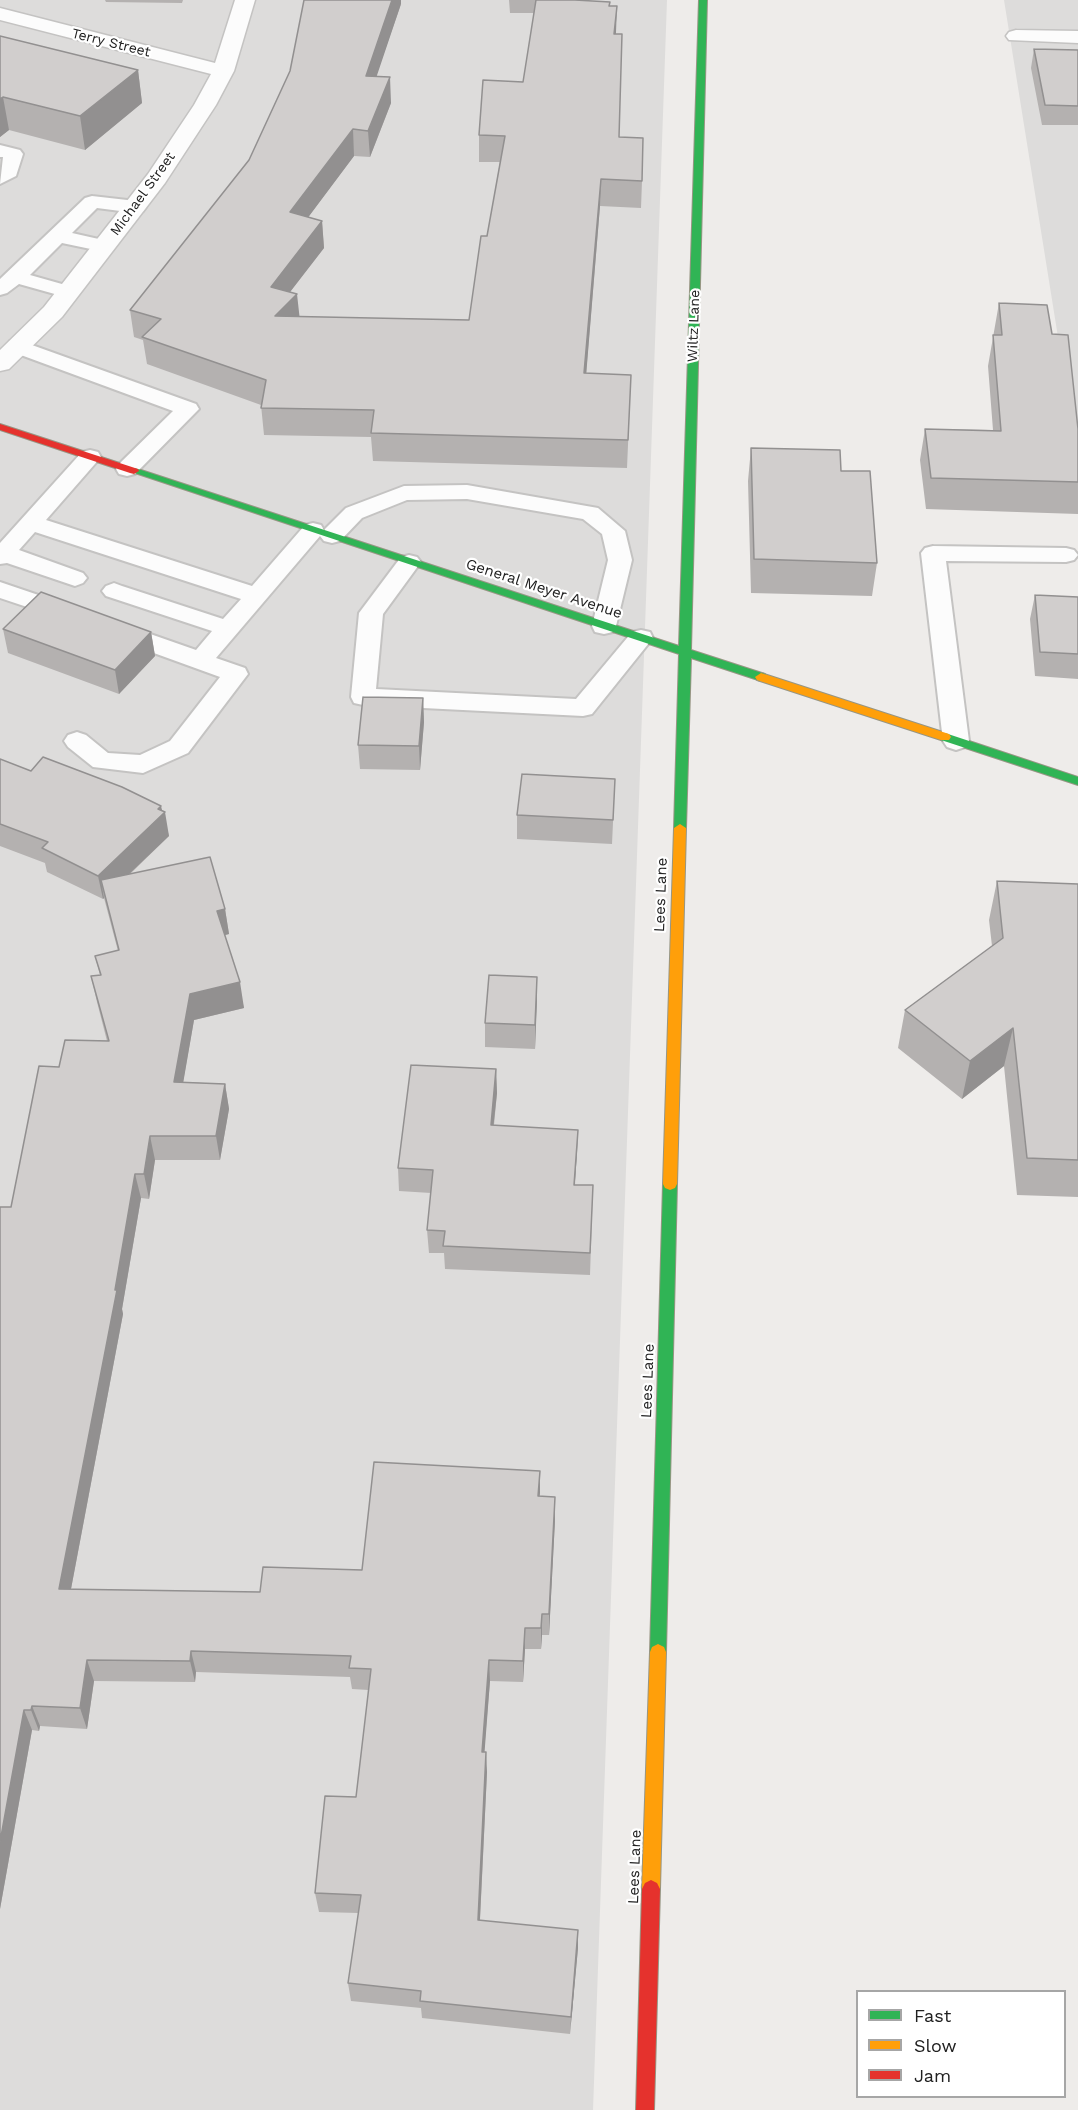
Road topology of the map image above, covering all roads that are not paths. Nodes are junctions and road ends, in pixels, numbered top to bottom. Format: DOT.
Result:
graph roads {
  1 [pos="245,0"];
  2 [pos="703,0"];
  3 [pos="0,14"];
  4 [pos="1016,36"];
  5 [pos="1078,37"];
  6 [pos="223,71"];
  7 [pos="0,151"];
  8 [pos="0,178"];
  9 [pos="136,207"];
  10 [pos="57,236"];
  11 [pos="105,246"];
  12 [pos="8,283"];
  13 [pos="69,292"];
  14 [pos="18,346"];
  15 [pos="0,363"];
  16 [pos="0,427"];
  17 [pos="90,457"];
  18 [pos="127,469"];
  19 [pos="30,523"];
  20 [pos="323,533"];
  21 [pos="2,555"];
  22 [pos="1065,555"];
  23 [pos="409,562"];
  24 [pos="75,579"];
  25 [pos="0,590"];
  26 [pos="114,591"];
  27 [pos="254,595"];
  28 [pos="48,606"];
  29 [pos="97,623"];
  30 [pos="604,626"];
  31 [pos="228,628"];
  32 [pos="641,638"];
  33 [pos="684,652"];
  34 [pos="200,661"];
  35 [pos="77,741"];
  36 [pos="956,741"];
  37 [pos="1078,781"];
  38 [pos="645,2110"];
  1 -- 6 [label="street, Michael Street"];
  2 -- 33 [label="street, Wiltz Lane"];
  3 -- 6 [label="street, Terry Street"];
  4 -- 5 [label="street"];
  6 -- 9 [label="street, Michael Street"];
  7 -- 8 [label="lane"];
  9 -- 10 [label="lane"];
  9 -- 11 [label="street, Michael Street"];
  10 -- 11 [label="lane"];
  10 -- 12 [label="lane"];
  11 -- 13 [label="street, Michael Street"];
  12 -- 13 [label="lane"];
  13 -- 14 [label="street, Michael Street"];
  14 -- 15 [label="street, Michael Street"];
  14 -- 18 [label="lane"];
  16 -- 17 [label="street, General Meyer Avenue"];
  17 -- 18 [label="street, General Meyer Avenue"];
  17 -- 19 [label="lane"];
  18 -- 20 [label="street, General Meyer Avenue"];
  19 -- 21 [label="lane"];
  19 -- 27 [label="lane"];
  20 -- 23 [label="street, General Meyer Avenue"];
  20 -- 27 [label="lane"];
  20 -- 30 [label="lane"];
  21 -- 24 [label="lane"];
  22 -- 36 [label="lane"];
  23 -- 30 [label="street, General Meyer Avenue"];
  23 -- 32 [label="lane"];
  25 -- 28 [label="lane"];
  26 -- 31 [label="lane"];
  27 -- 31 [label="lane"];
  29 -- 34 [label="lane"];
  30 -- 32 [label="street, General Meyer Avenue"];
  31 -- 34 [label="lane"];
  32 -- 33 [label="street, General Meyer Avenue"];
  33 -- 36 [label="street, General Meyer Avenue"];
  33 -- 38 [label="street, Lees Lane"];
  34 -- 35 [label="lane"];
  36 -- 37 [label="street, General Meyer Avenue"];
}
